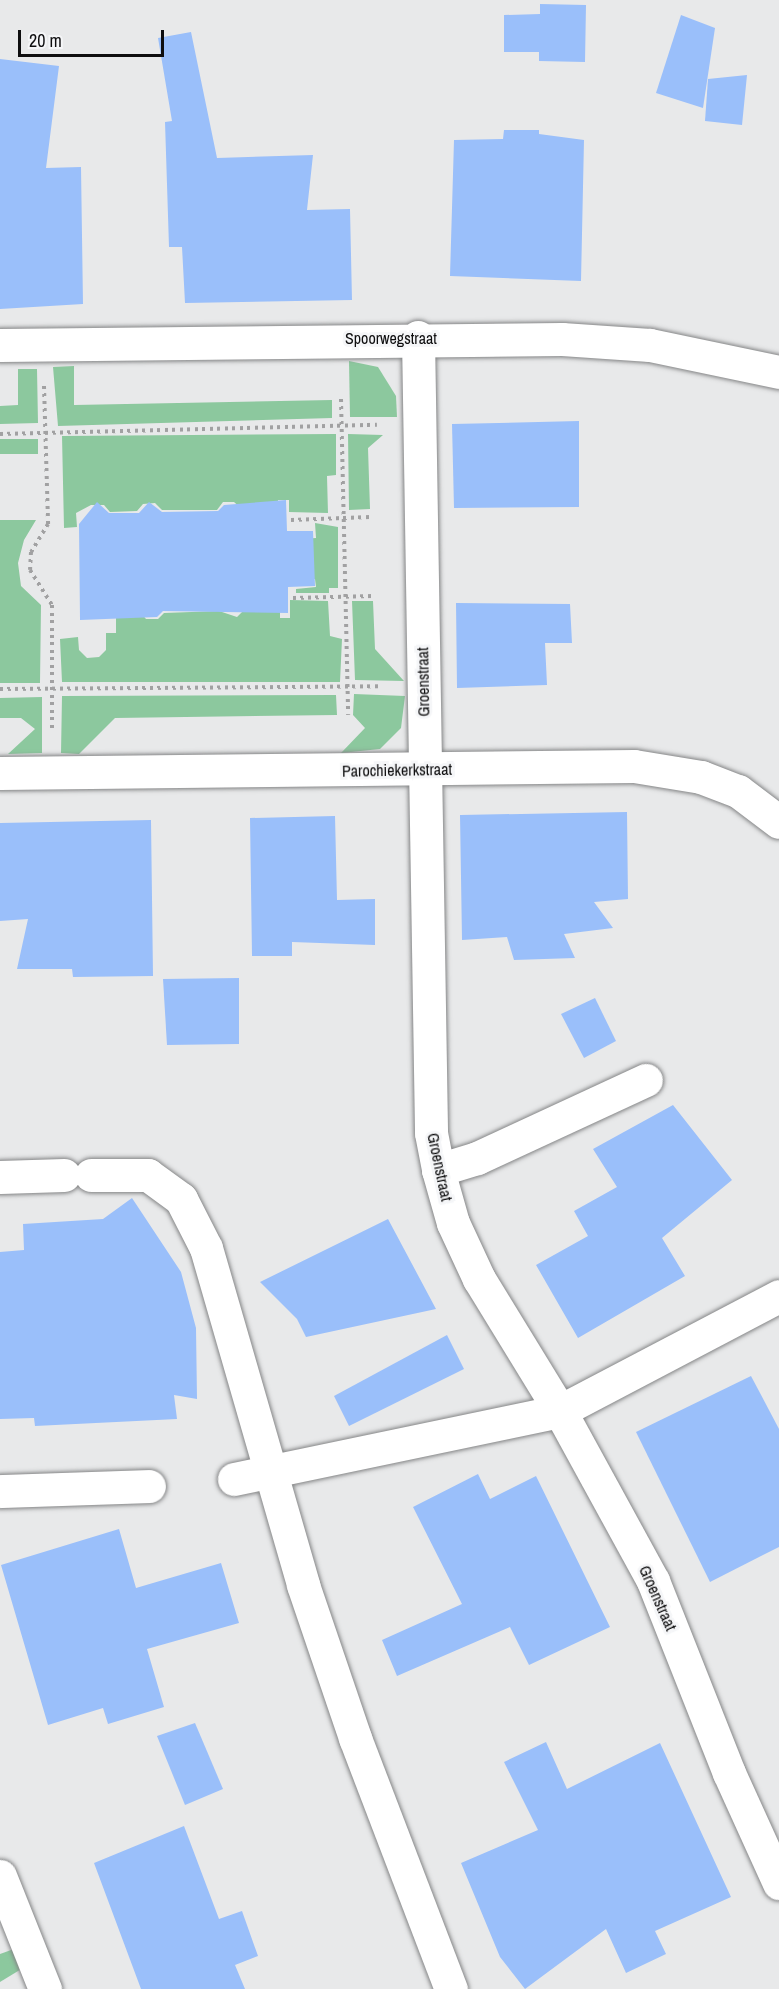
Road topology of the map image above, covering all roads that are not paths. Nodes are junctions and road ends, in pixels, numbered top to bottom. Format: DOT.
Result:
graph roads {
  1 [pos="418,337"];
  2 [pos="0,345"];
  3 [pos="779,372"];
  4 [pos="425,770"];
  5 [pos="0,773"];
  6 [pos="779,822"];
  7 [pos="646,1080"];
  8 [pos="438,1170"];
  9 [pos="0,1177"];
  10 [pos="779,1296"];
  11 [pos="560,1411"];
  12 [pos="268,1473"];
  13 [pos="234,1479"];
  14 [pos="149,1486"];
  15 [pos="0,1491"];
  16 [pos="0,1876"];
  17 [pos="779,1883"];
  18 [pos="45,1989"];
  19 [pos="451,1989"];
  1 -- 2 [label="street, Spoorwegstraat"];
  1 -- 3 [label="street, Spoorwegstraat"];
  1 -- 4 [label="street, Groenstraat"];
  4 -- 5 [label="street, Parochiekerkstraat"];
  4 -- 6 [label="street, Parochiekerkstraat"];
  4 -- 8 [label="street, Groenstraat"];
  7 -- 8 [label="street"];
  8 -- 11 [label="street, Groenstraat"];
  9 -- 12 [label="street"];
  10 -- 11 [label="street"];
  11 -- 12 [label="street"];
  11 -- 17 [label="street, Groenstraat"];
  12 -- 13 [label="street"];
  12 -- 19 [label="street"];
  14 -- 15 [label="street"];
  16 -- 18 [label="street"];
}
